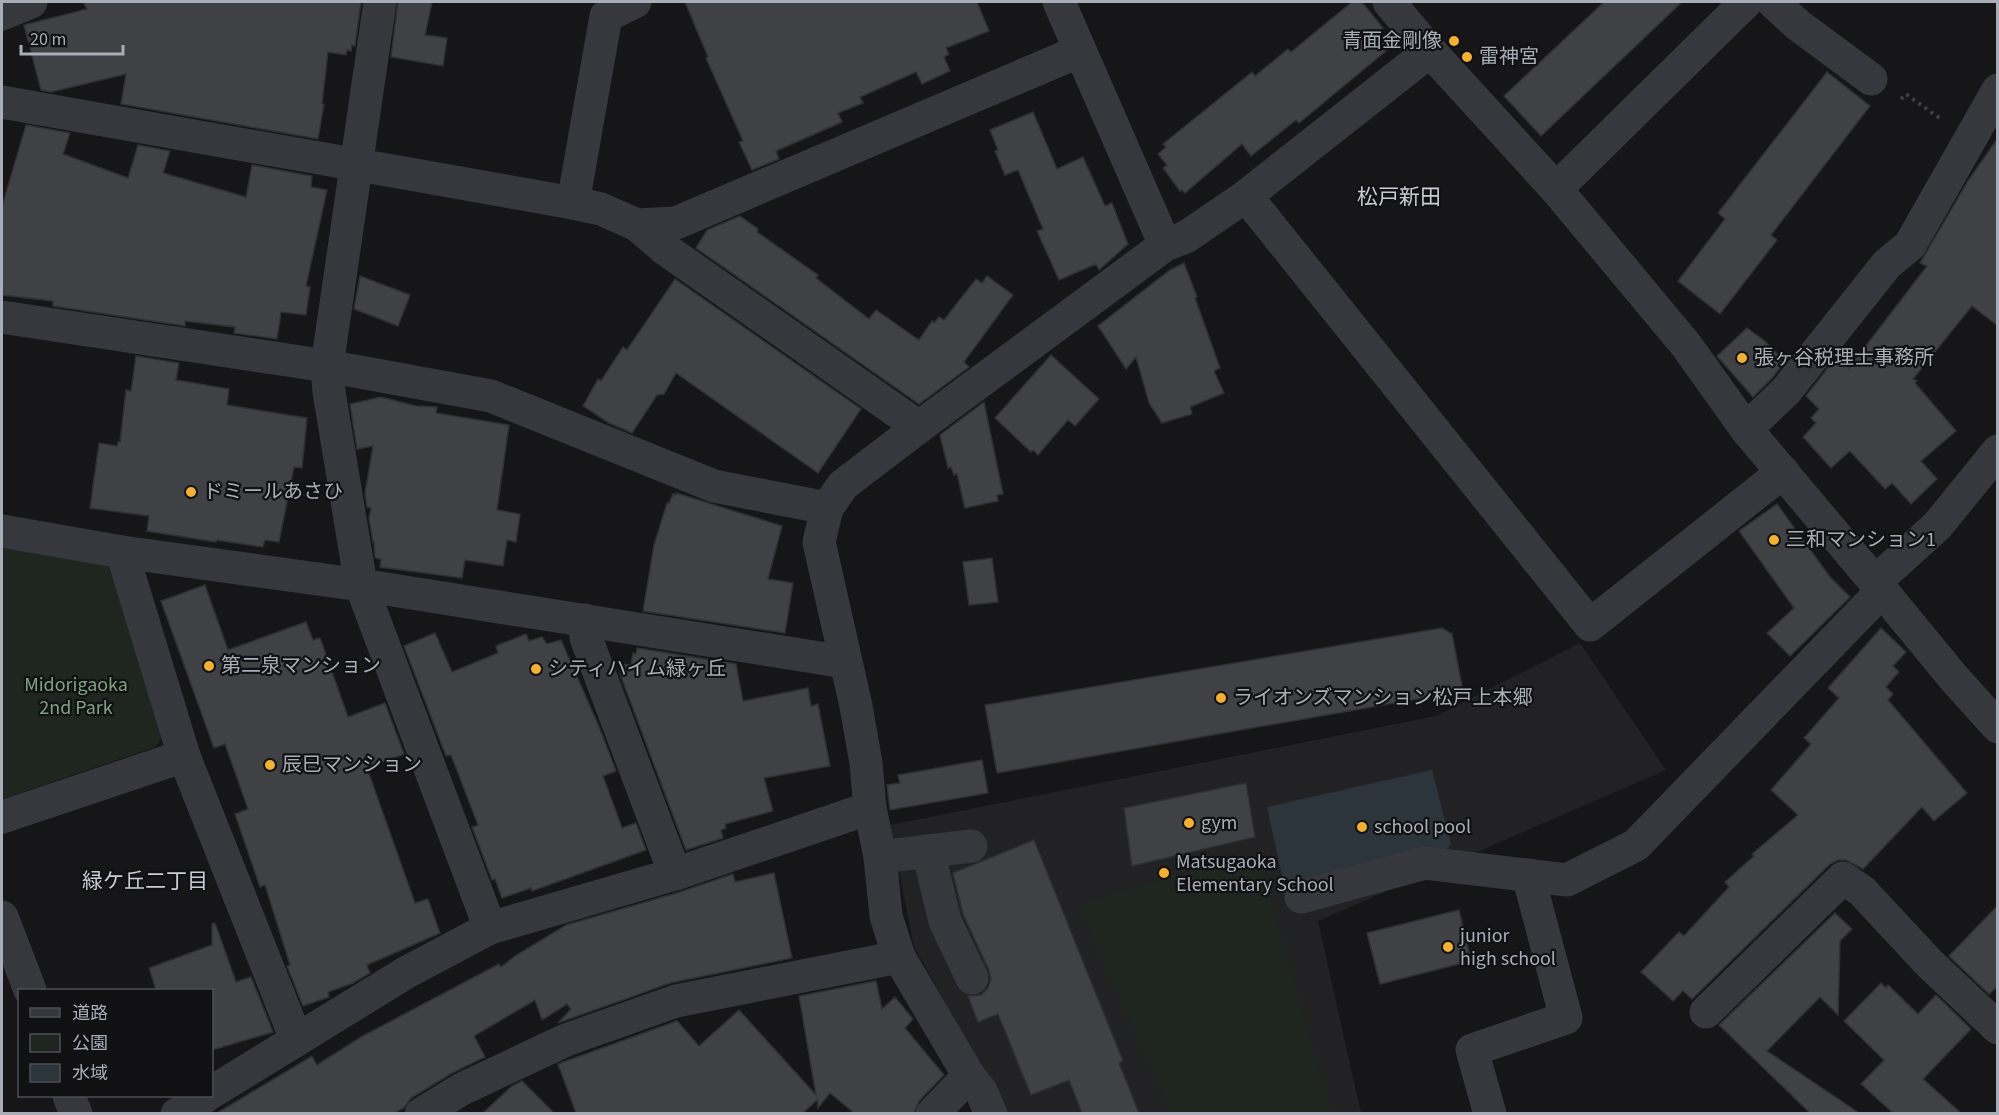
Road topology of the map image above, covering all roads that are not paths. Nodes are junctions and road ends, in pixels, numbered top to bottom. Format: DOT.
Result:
graph roads {
  1 [pos="31,2"];
  2 [pos="380,2"];
  3 [pos="635,2"];
  4 [pos="1059,2"];
  5 [pos="1389,2"];
  6 [pos="1746,2"];
  7 [pos="1773,2"];
  8 [pos="2,14"];
  9 [pos="1080,51"];
  10 [pos="1430,51"];
  11 [pos="1871,79"];
  12 [pos="1998,90"];
  13 [pos="2,102"];
  14 [pos="356,165"];
  15 [pos="1556,189"];
  16 [pos="1246,196"];
  17 [pos="573,203"];
  18 [pos="636,225"];
  19 [pos="1165,245"];
  20 [pos="2,317"];
  21 [pos="327,366"];
  22 [pos="919,427"];
  23 [pos="1746,429"];
  24 [pos="1998,451"];
  25 [pos="1783,472"];
  26 [pos="827,508"];
  27 [pos="2,531"];
  28 [pos="122,552"];
  29 [pos="361,585"];
  30 [pos="1879,586"];
  31 [pos="585,620"];
  32 [pos="845,662"];
  33 [pos="1998,727"];
  34 [pos="184,756"];
  35 [pos="870,808"];
  36 [pos="2,817"];
  37 [pos="971,846"];
  38 [pos="928,851"];
  39 [pos="880,857"];
  40 [pos="675,874"];
  41 [pos="1528,875"];
  42 [pos="1301,897"];
  43 [pos="2,917"];
  44 [pos="490,928"];
  45 [pos="899,957"];
  46 [pos="972,978"];
  47 [pos="30,989"];
  48 [pos="1706,1012"];
  49 [pos="1998,1028"];
  50 [pos="296,1039"];
  51 [pos="969,1076"];
  52 [pos="213,1091"];
  53 [pos="70,1097"];
  54 [pos="203,1097"];
  55 [pos="76,1113"];
  56 [pos="177,1113"];
  57 [pos="421,1113"];
  58 [pos="932,1113"];
  59 [pos="991,1113"];
  60 [pos="1490,1113"];
  1 -- 8 [label="street"];
  2 -- 14 [label="street"];
  3 -- 17 [label="street"];
  4 -- 9 [label="street"];
  5 -- 10 [label="street"];
  6 -- 15 [label="street"];
  7 -- 11 [label="street"];
  9 -- 18 [label="street"];
  9 -- 19 [label="street"];
  10 -- 15 [label="street"];
  10 -- 16 [label="street"];
  12 -- 23 [label="street"];
  13 -- 14 [label="street"];
  14 -- 17 [label="street"];
  14 -- 21 [label="street"];
  15 -- 23 [label="street"];
  16 -- 19 [label="street"];
  16 -- 25 [label="street"];
  17 -- 18 [label="street"];
  18 -- 22 [label="street"];
  19 -- 22 [label="street"];
  20 -- 21 [label="street"];
  21 -- 26 [label="street"];
  21 -- 29 [label="street"];
  22 -- 26 [label="street"];
  23 -- 25 [label="street"];
  24 -- 30 [label="street"];
  25 -- 30 [label="street"];
  26 -- 32 [label="street"];
  27 -- 28 [label="street"];
  28 -- 29 [label="street"];
  28 -- 34 [label="street"];
  29 -- 31 [label="street"];
  29 -- 44 [label="street"];
  30 -- 33 [label="street"];
  30 -- 41 [label="street"];
  31 -- 32 [label="street"];
  31 -- 40 [label="street"];
  32 -- 35 [label="street"];
  34 -- 36 [label="street"];
  34 -- 50 [label="street"];
  35 -- 39 [label="street"];
  35 -- 40 [label="street"];
  37 -- 38 [label="street"];
  38 -- 39 [label="street"];
  38 -- 46 [label="street"];
  39 -- 45 [label="street"];
  40 -- 44 [label="street"];
  41 -- 42 [label="street"];
  41 -- 60 [label="street"];
  43 -- 47 [label="street"];
  44 -- 50 [label="street"];
  45 -- 51 [label="street"];
  45 -- 57 [label="street"];
  48 -- 49 [label="street"];
  50 -- 52 [label="street"];
  51 -- 58 [label="street"];
  51 -- 59 [label="street"];
  53 -- 55 [label="street"];
  54 -- 56 [label="street"];
}
